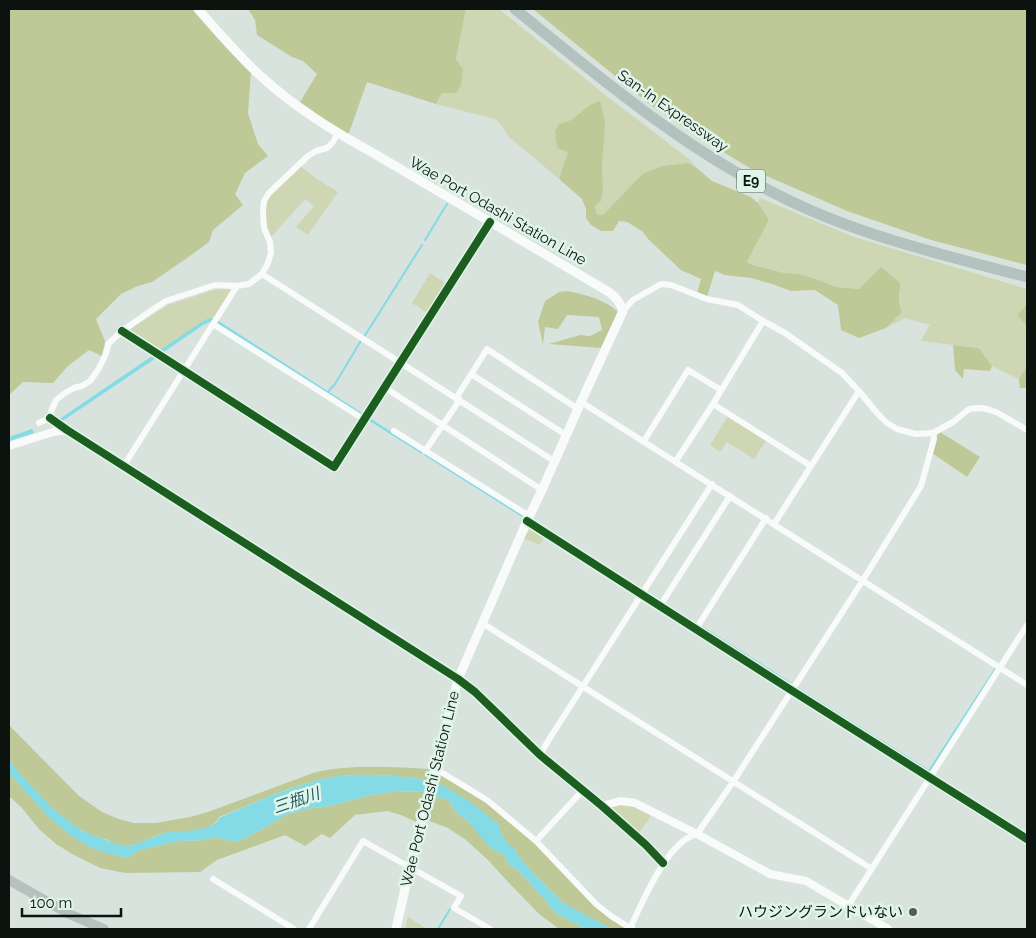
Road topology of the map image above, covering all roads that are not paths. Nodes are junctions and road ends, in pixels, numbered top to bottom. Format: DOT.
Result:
graph roads {
  1 [pos="198,9"];
  2 [pos="515,9"];
  3 [pos="337,134"];
  4 [pos="490,222"];
  5 [pos="262,274"];
  6 [pos="1027,277"];
  7 [pos="237,286"];
  8 [pos="623,311"];
  9 [pos="763,321"];
  10 [pos="213,324"];
  11 [pos="122,331"];
  12 [pos="400,362"];
  13 [pos="184,370"];
  14 [pos="471,374"];
  15 [pos="387,389"];
  16 [pos="721,390"];
  17 [pos="859,391"];
  18 [pos="459,401"];
  19 [pos="712,404"];
  20 [pos="580,405"];
  21 [pos="50,418"];
  22 [pos="364,420"];
  23 [pos="39,423"];
  24 [pos="442,426"];
  25 [pos="67,430"];
  26 [pos="1027,430"];
  27 [pos="394,431"];
  28 [pos="933,433"];
  29 [pos="566,435"];
  30 [pos="644,441"];
  31 [pos="9,446"];
  32 [pos="426,451"];
  33 [pos="554,461"];
  34 [pos="676,461"];
  35 [pos="123,466"];
  36 [pos="811,466"];
  37 [pos="712,484"];
  38 [pos="542,490"];
  39 [pos="730,496"];
  40 [pos="766,518"];
  41 [pos="528,519"];
  42 [pos="774,524"];
  43 [pos="863,580"];
  44 [pos="642,594"];
  45 [pos="660,606"];
  46 [pos="482,622"];
  47 [pos="1027,625"];
  48 [pos="696,629"];
  49 [pos="1000,668"];
  50 [pos="458,679"];
  51 [pos="1027,685"];
  52 [pos="583,686"];
  53 [pos="791,690"];
  54 [pos="540,756"];
  55 [pos="435,772"];
  56 [pos="930,778"];
  57 [pos="733,782"];
  58 [pos="583,790"];
  59 [pos="602,806"];
  60 [pos="697,834"];
  61 [pos="1027,839"];
  62 [pos="536,841"];
  63 [pos="663,863"];
  64 [pos="410,867"];
  65 [pos="872,869"];
  66 [pos="212,878"];
  67 [pos="9,880"];
  68 [pos="848,906"];
  69 [pos="104,929"];
  70 [pos="294,929"];
  71 [pos="309,929"];
  72 [pos="396,929"];
  73 [pos="490,929"];
  74 [pos="632,929"];
  75 [pos="888,929"];
  1 -- 3 [label="main road, Wae Port Odashi Station Line"];
  2 -- 6 [label="highway, San-In Expressway / E9"];
  3 -- 4 [label="main road, Wae Port Odashi Station Line"];
  3 -- 5 [label="street"];
  4 -- 8 [label="main road, Wae Port Odashi Station Line"];
  4 -- 12 [label="street"];
  5 -- 7 [label="street"];
  5 -- 12 [label="street"];
  7 -- 10 [label="street"];
  7 -- 11 [label="street"];
  8 -- 9 [label="street"];
  8 -- 20 [label="main road, Wae Port Odashi Station Line"];
  9 -- 16 [label="street"];
  9 -- 17 [label="street"];
  10 -- 13 [label="street"];
  10 -- 22 [label="street"];
  11 -- 13 [label="street"];
  11 -- 21 [label="street"];
  12 -- 18 [label="street"];
  12 -- 22 [label="street"];
  13 -- 22 [label="street"];
  13 -- 35 [label="street"];
  14 -- 18 [label="street"];
  14 -- 20 [label="street"];
  14 -- 29 [label="street"];
  15 -- 24 [label="street"];
  16 -- 19 [label="street"];
  16 -- 30 [label="street"];
  17 -- 28 [label="street"];
  17 -- 36 [label="street"];
  18 -- 24 [label="street"];
  18 -- 33 [label="street"];
  19 -- 34 [label="street"];
  19 -- 36 [label="street"];
  20 -- 29 [label="main road, Wae Port Odashi Station Line"];
  20 -- 30 [label="street"];
  21 -- 23 [label="street"];
  21 -- 25 [label="street"];
  24 -- 32 [label="street"];
  24 -- 38 [label="street"];
  25 -- 31 [label="street"];
  25 -- 35 [label="street"];
  26 -- 28 [label="street"];
  27 -- 32 [label="street"];
  28 -- 43 [label="street"];
  29 -- 33 [label="main road, Wae Port Odashi Station Line"];
  30 -- 34 [label="street"];
  32 -- 41 [label="street"];
  33 -- 38 [label="main road, Wae Port Odashi Station Line"];
  34 -- 37 [label="street"];
  35 -- 50 [label="street"];
  36 -- 42 [label="street"];
  37 -- 39 [label="street"];
  37 -- 44 [label="street"];
  38 -- 41 [label="main road, Wae Port Odashi Station Line"];
  39 -- 40 [label="street"];
  39 -- 45 [label="street"];
  40 -- 42 [label="street"];
  40 -- 48 [label="street"];
  41 -- 44 [label="street"];
  41 -- 46 [label="main road, Wae Port Odashi Station Line"];
  42 -- 43 [label="street"];
  43 -- 49 [label="street"];
  43 -- 53 [label="street"];
  44 -- 45 [label="street"];
  44 -- 52 [label="street"];
  45 -- 48 [label="street"];
  46 -- 50 [label="main road, Wae Port Odashi Station Line"];
  46 -- 52 [label="street"];
  47 -- 49 [label="street"];
  48 -- 53 [label="street"];
  49 -- 51 [label="street"];
  49 -- 56 [label="street"];
  50 -- 54 [label="street"];
  50 -- 55 [label="main road, Wae Port Odashi Station Line"];
  52 -- 54 [label="street"];
  52 -- 57 [label="street"];
  53 -- 56 [label="street"];
  53 -- 57 [label="street"];
  54 -- 58 [label="street"];
  55 -- 62 [label="street"];
  55 -- 64 [label="main road, Wae Port Odashi Station Line"];
  56 -- 61 [label="street"];
  56 -- 65 [label="street"];
  57 -- 60 [label="street"];
  57 -- 65 [label="street"];
  58 -- 59 [label="street"];
  58 -- 62 [label="street"];
  59 -- 60 [label="street"];
  59 -- 63 [label="street"];
  60 -- 63 [label="street"];
  60 -- 68 [label="street"];
  62 -- 74 [label="street"];
  63 -- 74 [label="street"];
  64 -- 71 [label="street"];
  64 -- 72 [label="main road, Wae Port Odashi Station Line"];
  64 -- 73 [label="street"];
  65 -- 68 [label="street"];
  66 -- 70 [label="street"];
  67 -- 69 [label="highway"];
  68 -- 75 [label="street"];
}
